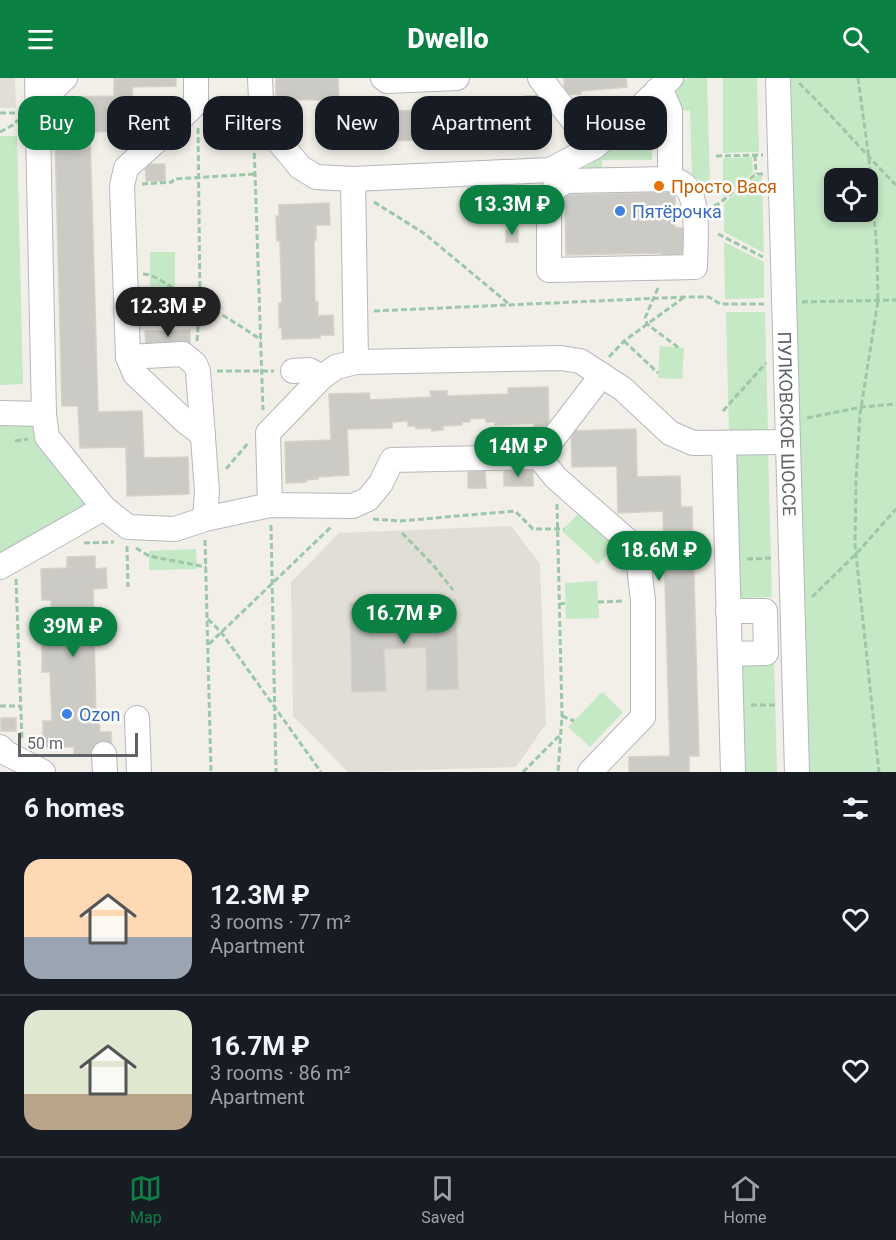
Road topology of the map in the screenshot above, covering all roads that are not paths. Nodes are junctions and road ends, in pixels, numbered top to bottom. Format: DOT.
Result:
graph roads {
  1 [pos="37,78"];
  2 [pos="65,78"];
  3 [pos="196,78"];
  4 [pos="260,78"];
  5 [pos="383,78"];
  6 [pos="457,78"];
  7 [pos="540,78"];
  8 [pos="778,78"];
  9 [pos="664,84"];
  10 [pos="33,96"];
  11 [pos="45,96"];
  12 [pos="651,96"];
  13 [pos="564,109"];
  14 [pos="33,150"];
  15 [pos="588,150"];
  16 [pos="353,178"];
  17 [pos="670,178"];
  18 [pos="128,357"];
  19 [pos="356,362"];
  20 [pos="293,371"];
  21 [pos="598,373"];
  22 [pos="322,377"];
  23 [pos="0,413"];
  24 [pos="44,414"];
  25 [pos="203,435"];
  26 [pos="788,435"];
  27 [pos="724,443"];
  28 [pos="539,457"];
  29 [pos="270,505"];
  30 [pos="104,508"];
  31 [pos="205,519"];
  32 [pos="7,563"];
  33 [pos="728,612"];
  34 [pos="729,654"];
  35 [pos="137,718"];
  36 [pos="8,751"];
  37 [pos="43,772"];
  38 [pos="139,772"];
  39 [pos="590,772"];
  40 [pos="733,772"];
  41 [pos="797,772"];
  1 -- 10 [label="street"];
  2 -- 11 [label="street"];
  3 -- 18 [label="street"];
  4 -- 16 [label="street"];
  5 -- 6 [label="street"];
  7 -- 13 [label="street"];
  8 -- 26 [label="street, ПУЛКОВСКОЕ ШОССЕ"];
  9 -- 12 [label="street"];
  9 -- 17 [label="street"];
  14 -- 24 [label="street"];
  15 -- 16 [label="street"];
  16 -- 19 [label="street"];
  17 -- 17 [label="street"];
  18 -- 25 [label="street"];
  18 -- 25 [label="street"];
  19 -- 21 [label="street"];
  19 -- 22 [label="street"];
  20 -- 22 [label="street"];
  21 -- 27 [label="street"];
  21 -- 28 [label="street"];
  22 -- 29 [label="street"];
  23 -- 24 [label="street"];
  24 -- 30 [label="street"];
  25 -- 31 [label="street"];
  26 -- 27 [label="street"];
  26 -- 41 [label="street, ПУЛКОВСКОЕ ШОССЕ"];
  27 -- 33 [label="street"];
  28 -- 29 [label="street"];
  28 -- 39 [label="street"];
  29 -- 31 [label="street"];
  30 -- 31 [label="street"];
  30 -- 32 [label="street"];
  33 -- 34 [label="street"];
  33 -- 34 [label="street"];
  34 -- 40 [label="street"];
  35 -- 38 [label="street"];
  36 -- 37 [label="street"];
}
